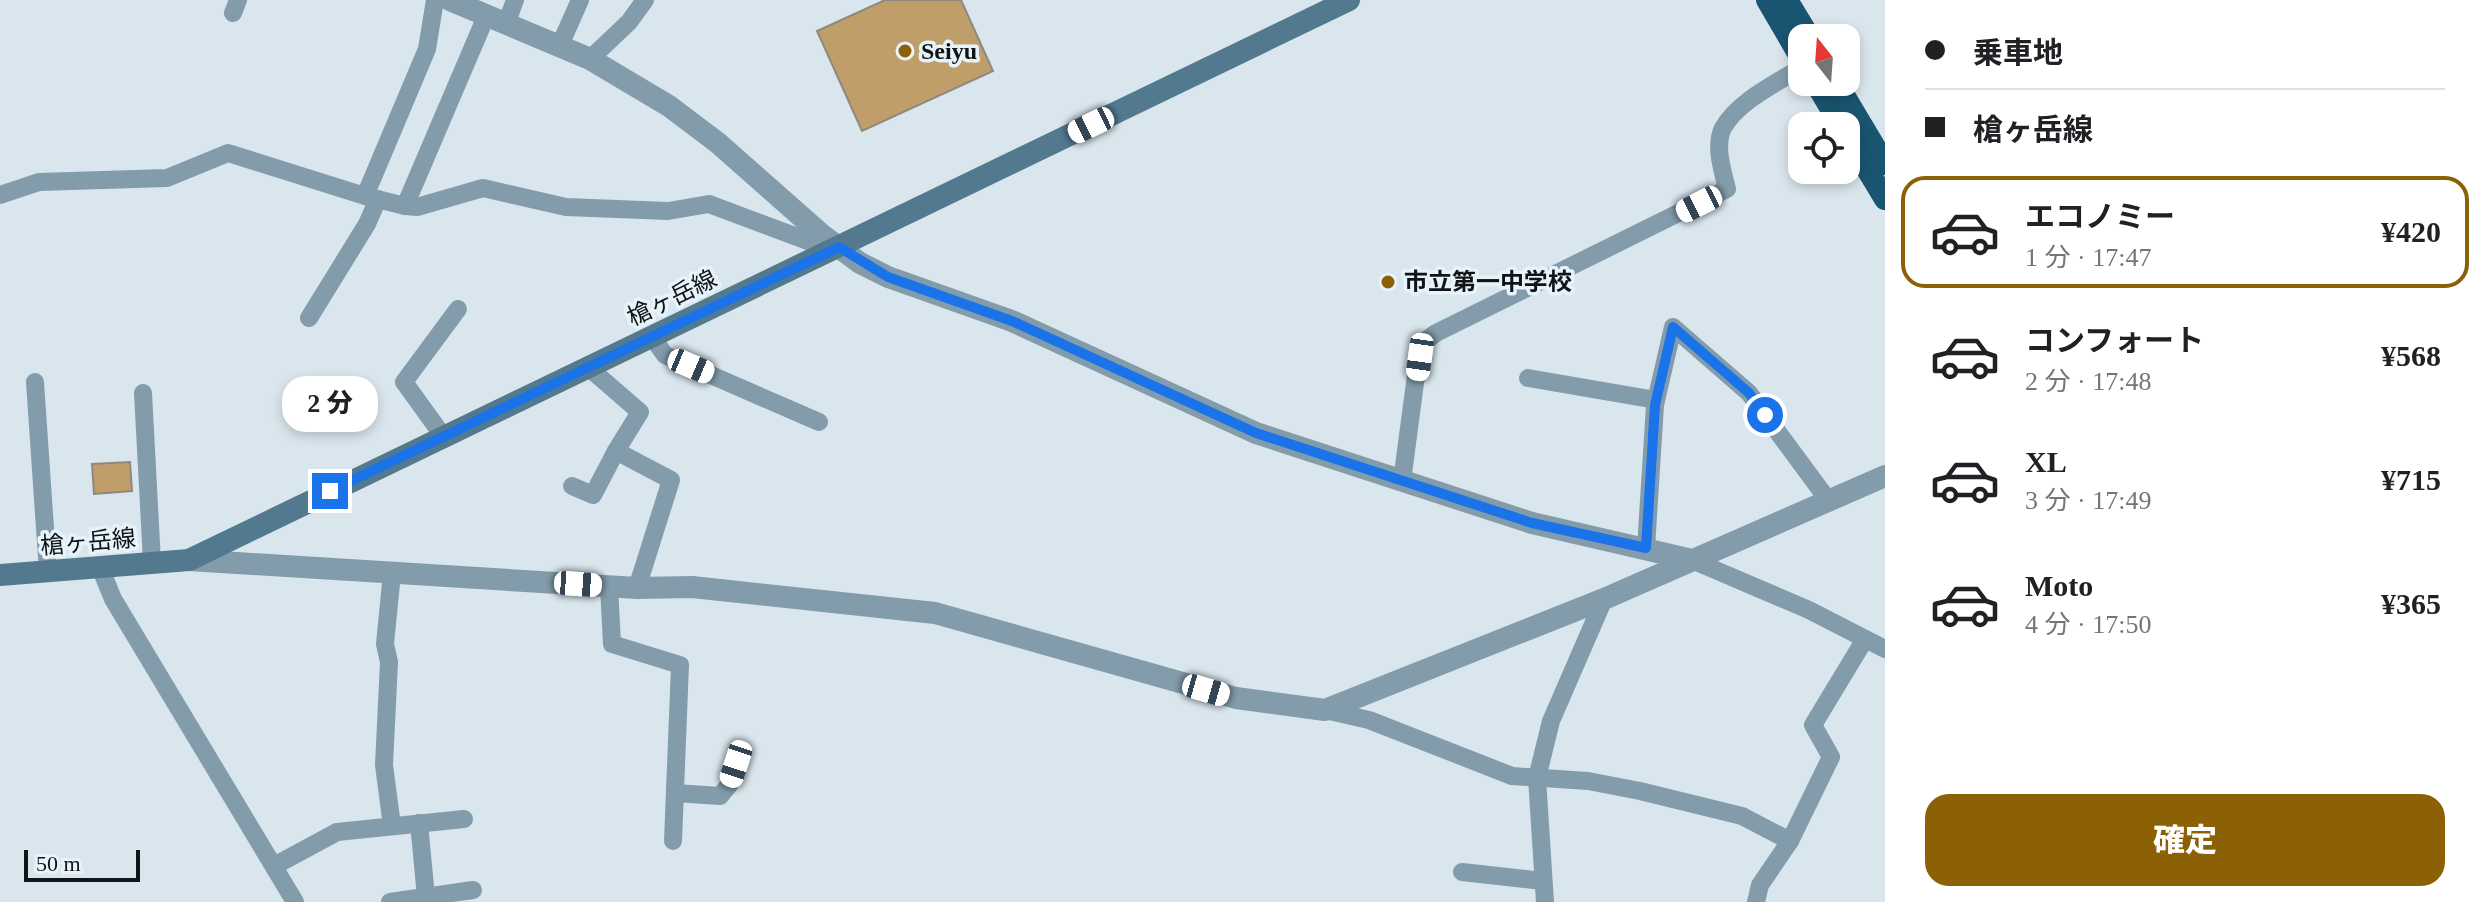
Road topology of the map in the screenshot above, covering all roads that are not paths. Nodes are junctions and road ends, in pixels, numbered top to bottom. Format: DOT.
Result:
graph roads {
  1 [pos="449,0"];
  2 [pos="515,0"];
  3 [pos="580,0"];
  4 [pos="645,0"];
  5 [pos="1349,0"];
  6 [pos="1767,0"];
  7 [pos="1787,0"];
  8 [pos="497,18"];
  9 [pos="1802,24"];
  10 [pos="1788,36"];
  11 [pos="560,45"];
  12 [pos="590,59"];
  13 [pos="1788,76"];
  14 [pos="1844,96"];
  15 [pos="1860,157"];
  16 [pos="1885,164"];
  17 [pos="0,195"];
  18 [pos="372,198"];
  19 [pos="1885,199"];
  20 [pos="405,206"];
  21 [pos="839,247"];
  22 [pos="458,309"];
  23 [pos="309,318"];
  24 [pos="652,337"];
  25 [pos="588,367"];
  26 [pos="1528,378"];
  27 [pos="35,382"];
  28 [pos="143,393"];
  29 [pos="1656,400"];
  30 [pos="819,422"];
  31 [pos="443,436"];
  32 [pos="616,451"];
  33 [pos="1885,476"];
  34 [pos="1402,481"];
  35 [pos="572,486"];
  36 [pos="1828,500"];
  37 [pos="1646,548"];
  38 [pos="189,560"];
  39 [pos="1692,560"];
  40 [pos="152,562"];
  41 [pos="100,567"];
  42 [pos="48,572"];
  43 [pos="392,573"];
  44 [pos="0,575"];
  45 [pos="609,586"];
  46 [pos="637,588"];
  47 [pos="1604,599"];
  48 [pos="1865,639"];
  49 [pos="1885,649"];
  50 [pos="1325,710"];
  51 [pos="736,764"];
  52 [pos="1537,778"];
  53 [pos="675,793"];
  54 [pos="464,819"];
  55 [pos="419,823"];
  56 [pos="392,826"];
  57 [pos="673,841"];
  58 [pos="1790,841"];
  59 [pos="274,866"];
  60 [pos="1462,872"];
  61 [pos="1543,881"];
  62 [pos="473,890"];
  63 [pos="426,897"];
  64 [pos="295,902"];
  65 [pos="390,902"];
  66 [pos="1545,902"];
  67 [pos="1756,902"];
  1 -- 8 [label="street"];
  1 -- 18 [label="street"];
  2 -- 8 [label="street"];
  3 -- 11 [label="street"];
  4 -- 12 [label="street"];
  5 -- 21 [label="main road, 槍ヶ岳線"];
  6 -- 10 [label="highway"];
  7 -- 9 [label="highway"];
  8 -- 11 [label="street"];
  8 -- 20 [label="street"];
  11 -- 12 [label="street"];
  12 -- 21 [label="street"];
  13 -- 34 [label="street"];
  14 -- 16 [label="highway"];
  15 -- 19 [label="highway"];
  17 -- 18 [label="street"];
  18 -- 20 [label="street"];
  18 -- 23 [label="street"];
  20 -- 21 [label="street"];
  21 -- 24 [label="main road, 槍ヶ岳線"];
  21 -- 34 [label="street"];
  22 -- 31 [label="street"];
  24 -- 25 [label="main road, 槍ヶ岳線"];
  24 -- 30 [label="street"];
  25 -- 31 [label="main road, 槍ヶ岳線"];
  25 -- 32 [label="street"];
  26 -- 29 [label="street"];
  27 -- 42 [label="street"];
  28 -- 40 [label="street"];
  29 -- 36 [label="street"];
  29 -- 37 [label="street"];
  31 -- 38 [label="main road, 槍ヶ岳線"];
  32 -- 35 [label="street"];
  32 -- 46 [label="street"];
  33 -- 36 [label="street"];
  34 -- 37 [label="street"];
  36 -- 39 [label="street"];
  37 -- 39 [label="street"];
  38 -- 40 [label="main road, 槍ヶ岳線"];
  38 -- 43 [label="street"];
  39 -- 47 [label="street"];
  39 -- 48 [label="street"];
  40 -- 41 [label="main road, 槍ヶ岳線"];
  41 -- 42 [label="main road, 槍ヶ岳線"];
  41 -- 59 [label="street"];
  42 -- 44 [label="main road, 槍ヶ岳線"];
  43 -- 45 [label="street"];
  43 -- 56 [label="street"];
  45 -- 46 [label="street"];
  45 -- 53 [label="street"];
  46 -- 50 [label="street"];
  47 -- 50 [label="street"];
  47 -- 52 [label="street"];
  48 -- 49 [label="street"];
  48 -- 58 [label="street"];
  50 -- 52 [label="street"];
  51 -- 53 [label="street"];
  52 -- 58 [label="street"];
  52 -- 61 [label="street"];
  53 -- 57 [label="street"];
  54 -- 55 [label="street"];
  55 -- 56 [label="street"];
  55 -- 63 [label="street"];
  56 -- 59 [label="street"];
  58 -- 67 [label="street"];
  59 -- 64 [label="street"];
  60 -- 61 [label="street"];
  61 -- 66 [label="street"];
  62 -- 63 [label="street"];
  63 -- 65 [label="street"];
}
